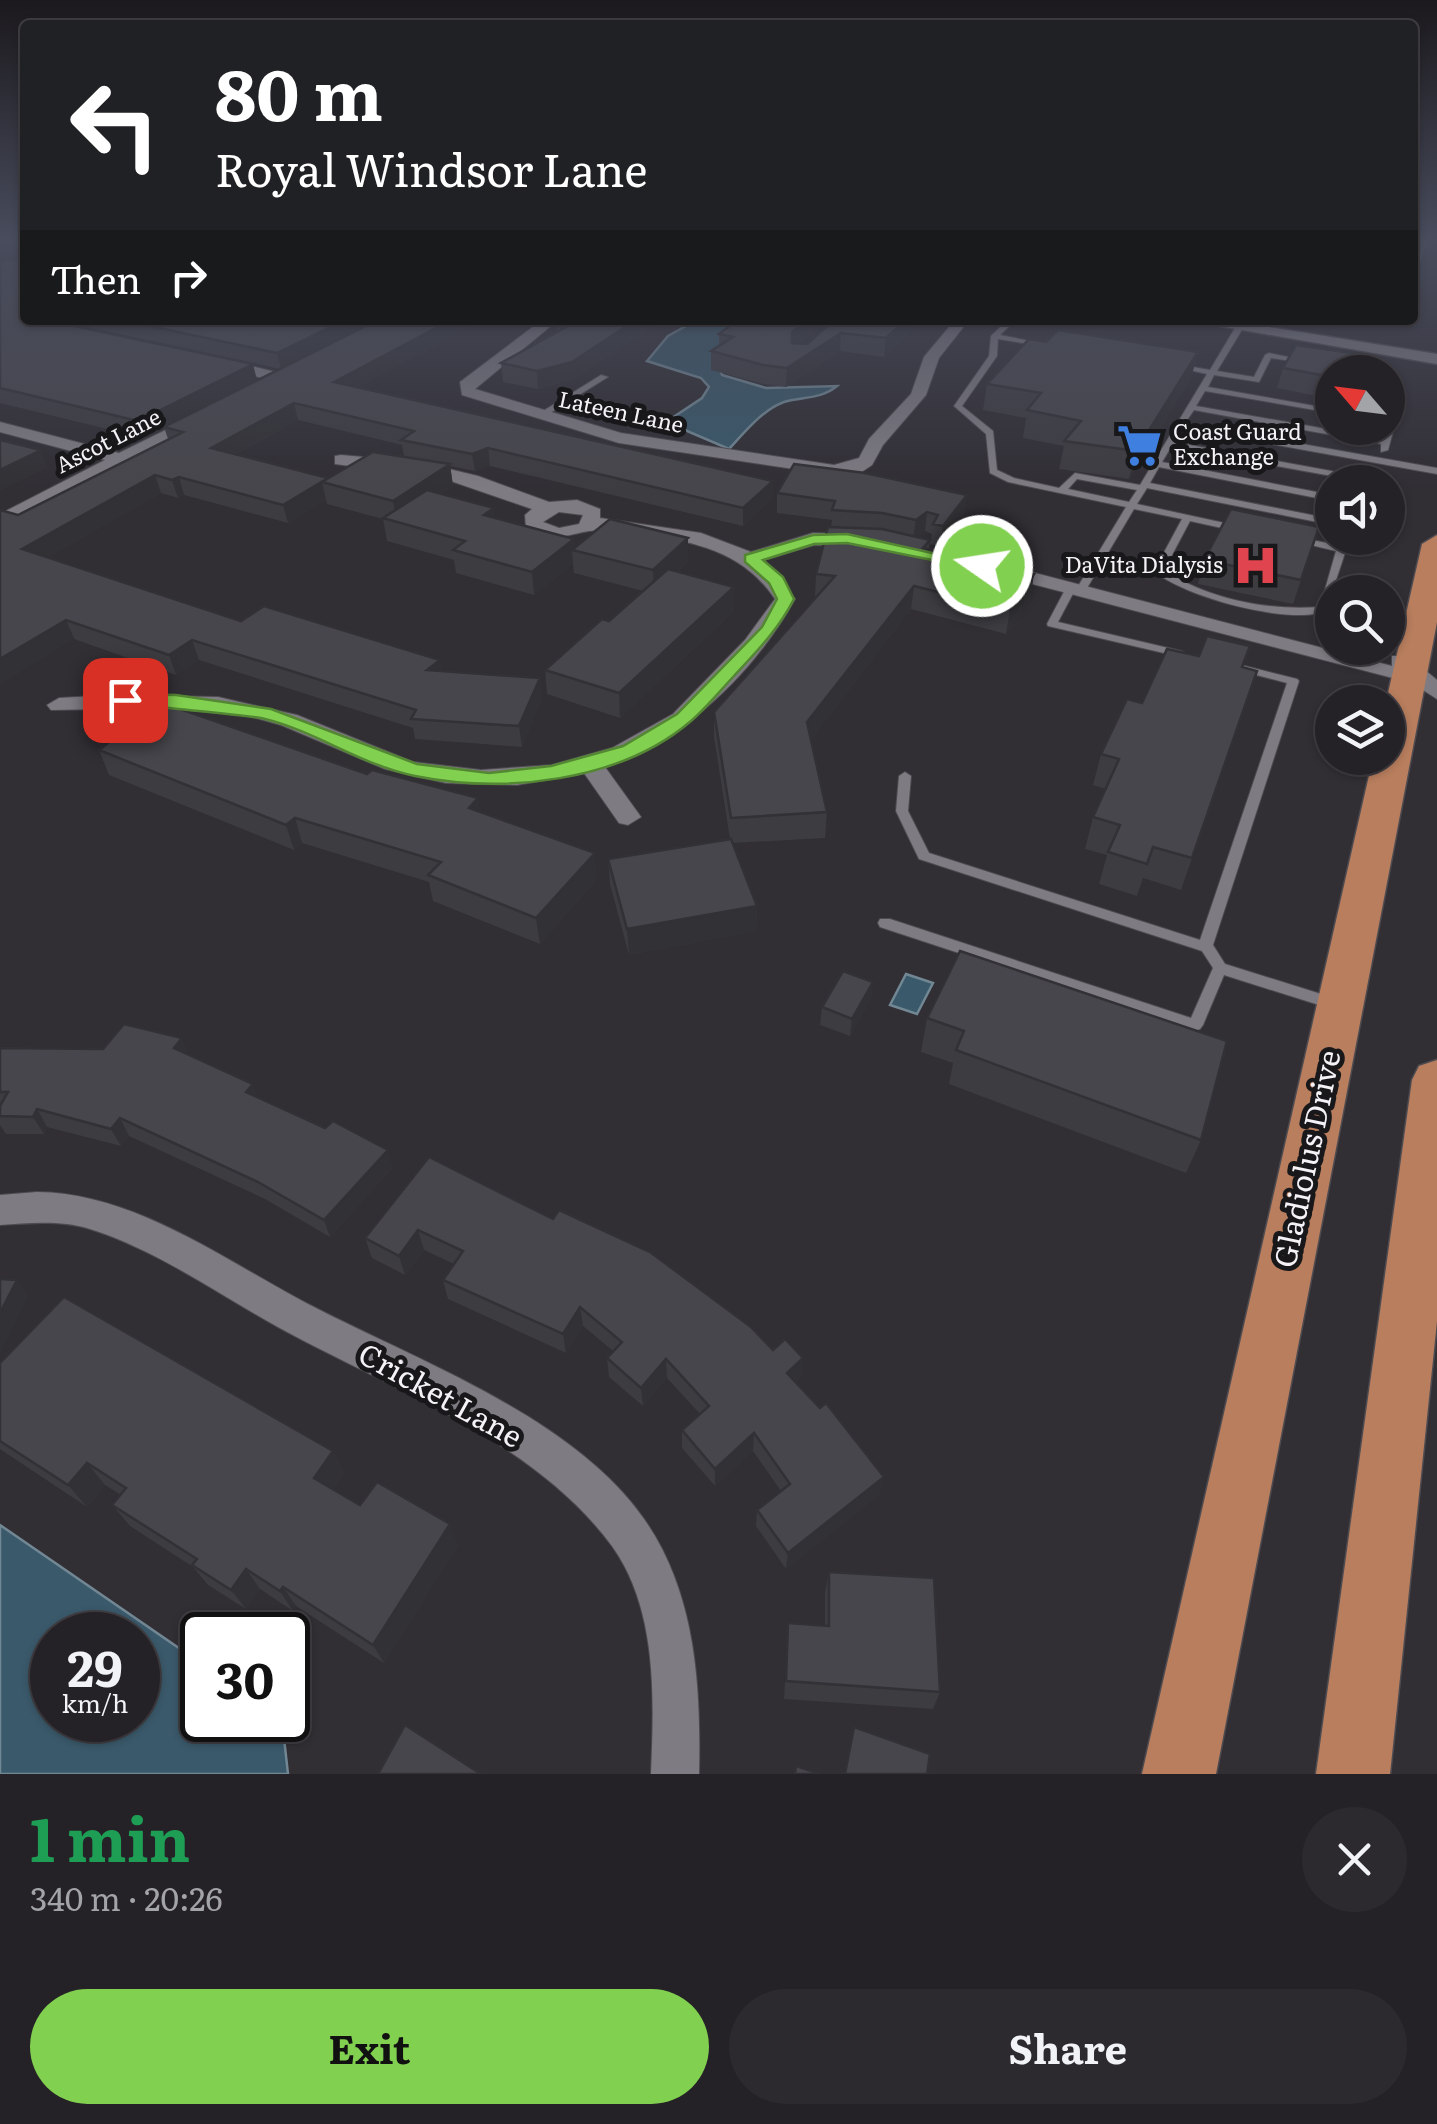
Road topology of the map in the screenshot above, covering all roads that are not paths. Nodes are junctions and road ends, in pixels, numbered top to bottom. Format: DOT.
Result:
graph roads {
  1 [pos="556,325"];
  2 [pos="556,325"];
  3 [pos="953,325"];
  4 [pos="1007,325"];
  5 [pos="1246,325"];
  6 [pos="1252,325"];
  7 [pos="1255,325"];
  8 [pos="995,336"];
  9 [pos="539,345"];
  10 [pos="1054,346"];
  11 [pos="1437,348"];
  12 [pos="1437,359"];
  13 [pos="212,362"];
  14 [pos="1315,363"];
  15 [pos="1172,366"];
  16 [pos="1212,372"];
  17 [pos="604,378"];
  18 [pos="1202,388"];
  19 [pos="250,394"];
  20 [pos="1191,407"];
  21 [pos="1315,408"];
  22 [pos="218,410"];
  23 [pos="539,416"];
  24 [pos="1180,425"];
  25 [pos="0,427"];
  26 [pos="1315,429"];
  27 [pos="1168,444"];
  28 [pos="1385,445"];
  29 [pos="120,460"];
  30 [pos="340,460"];
  31 [pos="1382,461"];
  32 [pos="1157,464"];
  33 [pos="1380,465"];
  34 [pos="1315,471"];
  35 [pos="1437,471"];
  36 [pos="1143,487"];
  37 [pos="1062,491"];
  38 [pos="1315,495"];
  39 [pos="1131,506"];
  40 [pos="546,508"];
  41 [pos="1187,518"];
  42 [pos="1315,519"];
  43 [pos="0,521"];
  44 [pos="593,524"];
  45 [pos="1245,530"];
  46 [pos="956,532"];
  47 [pos="1283,538"];
  48 [pos="880,542"];
  49 [pos="1315,544"];
  50 [pos="1437,547"];
  51 [pos="1339,555"];
  52 [pos="751,558"];
  53 [pos="973,563"];
  54 [pos="1077,587"];
  55 [pos="1136,603"];
  56 [pos="1315,635"];
  57 [pos="1200,659"];
  58 [pos="1219,663"];
  59 [pos="1407,671"];
  60 [pos="58,705"];
  61 [pos="590,762"];
  62 [pos="904,776"];
  63 [pos="628,816"];
  64 [pos="885,923"];
  65 [pos="1206,947"];
  66 [pos="1220,968"];
  67 [pos="1341,1006"];
  68 [pos="1437,1080"];
  69 [pos="0,1210"];
  70 [pos="675,1774"];
  71 [pos="1180,1774"];
  72 [pos="1354,1774"];
  1 -- 9 [label="street"];
  2 -- 23 [label="street, Lateen Lane"];
  3 -- 23 [label="street, Lateen Lane"];
  4 -- 8 [label="lane"];
  5 -- 16 [label="lane"];
  6 -- 12 [label="street"];
  7 -- 11 [label="street"];
  8 -- 10 [label="lane"];
  8 -- 37 [label="lane"];
  13 -- 19 [label="street"];
  14 -- 16 [label="lane"];
  15 -- 16 [label="lane"];
  16 -- 18 [label="lane"];
  17 -- 23 [label="lane"];
  18 -- 20 [label="lane"];
  18 -- 21 [label="lane"];
  20 -- 24 [label="lane"];
  20 -- 26 [label="lane"];
  22 -- 29 [label="street, Ascot Lane"];
  24 -- 27 [label="lane"];
  24 -- 31 [label="lane"];
  25 -- 29 [label="street"];
  27 -- 32 [label="lane"];
  27 -- 34 [label="lane"];
  28 -- 31 [label="lane"];
  29 -- 43 [label="street, Ascot Lane"];
  30 -- 40 [label="street"];
  31 -- 33 [label="lane"];
  31 -- 35 [label="lane"];
  32 -- 36 [label="lane"];
  32 -- 38 [label="lane"];
  36 -- 37 [label="lane"];
  36 -- 39 [label="lane"];
  36 -- 42 [label="lane"];
  37 -- 39 [label="lane"];
  39 -- 41 [label="lane"];
  39 -- 54 [label="lane"];
  40 -- 44 [label="street"];
  40 -- 44 [label="street"];
  41 -- 45 [label="lane"];
  41 -- 51 [label="lane"];
  44 -- 52 [label="street"];
  46 -- 53 [label="lane"];
  47 -- 49 [label="lane"];
  48 -- 52 [label="street"];
  50 -- 59 [label="main road, Gladiolus Drive"];
  52 -- 61 [label="street"];
  53 -- 54 [label="street"];
  54 -- 55 [label="street"];
  54 -- 57 [label="lane"];
  55 -- 56 [label="street"];
  55 -- 59 [label="street"];
  58 -- 65 [label="lane"];
  59 -- 67 [label="main road, Gladiolus Drive"];
  60 -- 61 [label="street"];
  61 -- 63 [label="street"];
  62 -- 65 [label="lane"];
  64 -- 66 [label="lane"];
  65 -- 66 [label="lane"];
  66 -- 67 [label="lane"];
  67 -- 71 [label="main road, Gladiolus Drive"];
  68 -- 72 [label="main road"];
  69 -- 70 [label="street, Cricket Lane"];
}
